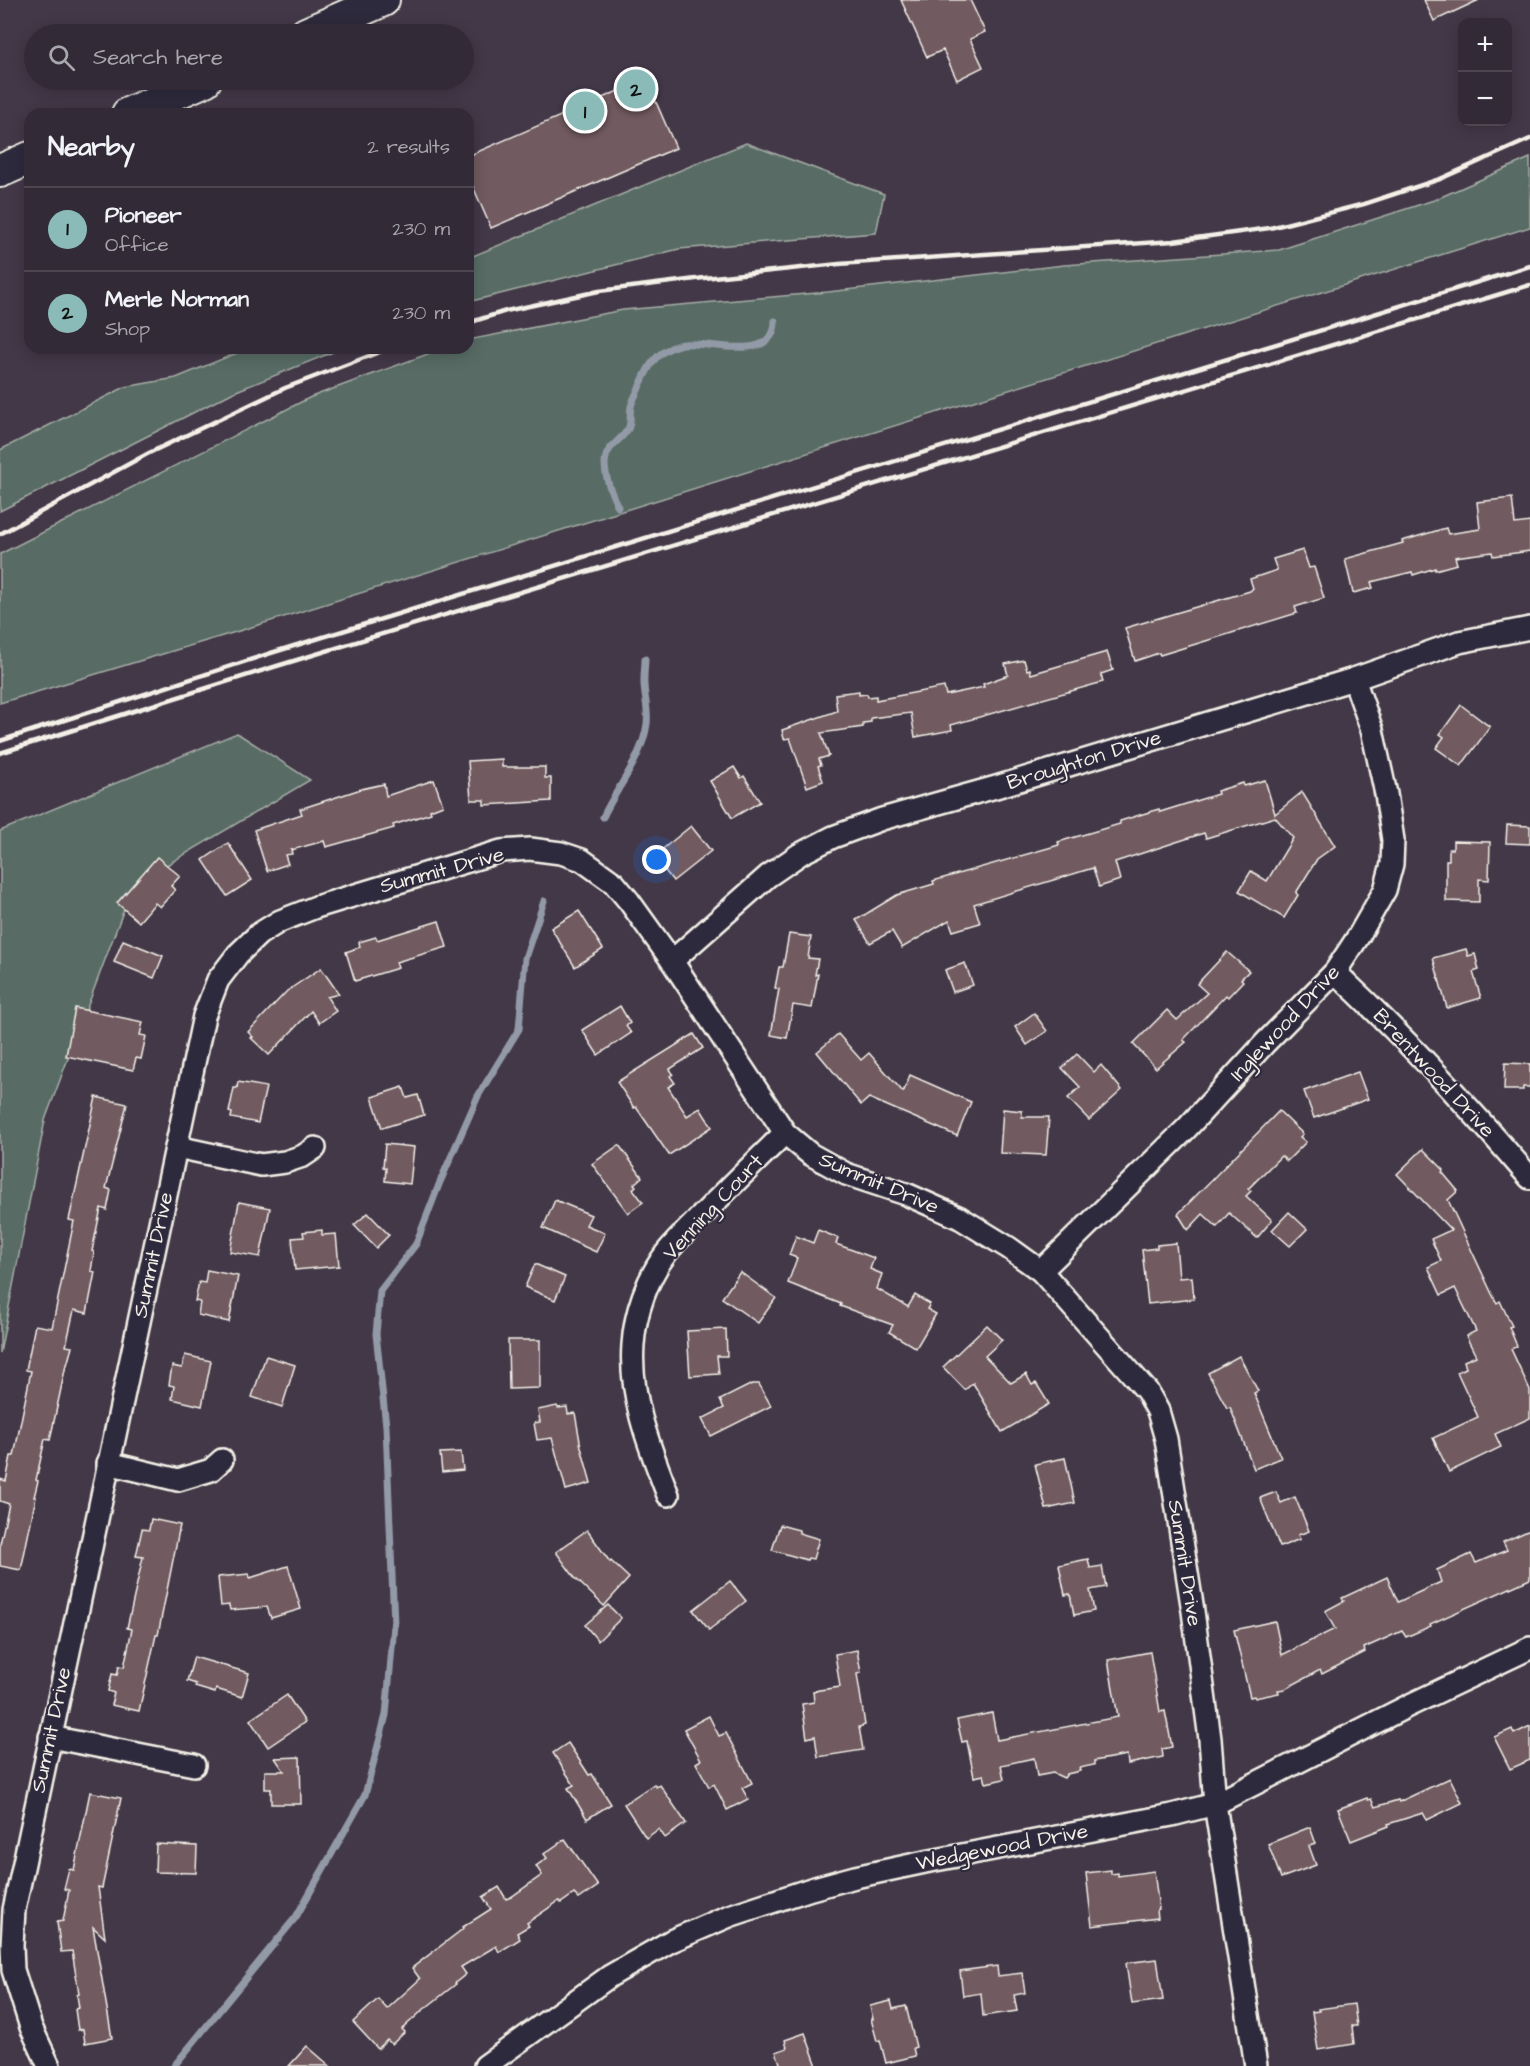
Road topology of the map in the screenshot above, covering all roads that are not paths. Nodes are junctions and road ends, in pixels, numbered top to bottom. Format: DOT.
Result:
graph roads {
  1 [pos="383,0"];
  2 [pos="329,24"];
  3 [pos="182,90"];
  4 [pos="142,108"];
  5 [pos="24,161"];
  6 [pos="0,171"];
  7 [pos="1530,628"];
  8 [pos="1354,679"];
  9 [pos="672,961"];
  10 [pos="1335,972"];
  11 [pos="786,1133"];
  12 [pos="177,1147"];
  13 [pos="315,1148"];
  14 [pos="1530,1178"];
  15 [pos="1041,1271"];
  16 [pos="222,1460"];
  17 [pos="108,1463"];
  18 [pos="668,1495"];
  19 [pos="1530,1648"];
  20 [pos="50,1737"];
  21 [pos="194,1765"];
  22 [pos="1215,1804"];
  23 [pos="49,2066"];
  24 [pos="485,2066"];
  25 [pos="1256,2066"];
  1 -- 2 [label="main road"];
  3 -- 4 [label="main road"];
  5 -- 6 [label="main road"];
  7 -- 8 [label="street, Broughton Drive"];
  8 -- 9 [label="street, Broughton Drive"];
  8 -- 10 [label="street, Inglewood Drive"];
  9 -- 11 [label="street, Summit Drive"];
  9 -- 12 [label="street, Summit Drive"];
  10 -- 14 [label="street, Brentwood Drive"];
  10 -- 15 [label="street, Inglewood Drive"];
  11 -- 15 [label="street, Summit Drive"];
  11 -- 18 [label="street, Venning Court"];
  12 -- 13 [label="street"];
  12 -- 17 [label="street, Summit Drive"];
  15 -- 22 [label="street, Summit Drive"];
  16 -- 17 [label="street"];
  17 -- 20 [label="street, Summit Drive"];
  19 -- 22 [label="street, Wedgewood Drive"];
  20 -- 21 [label="street"];
  20 -- 23 [label="street, Summit Drive"];
  22 -- 24 [label="street, Wedgewood Drive"];
  22 -- 25 [label="street, Summit Drive"];
}
